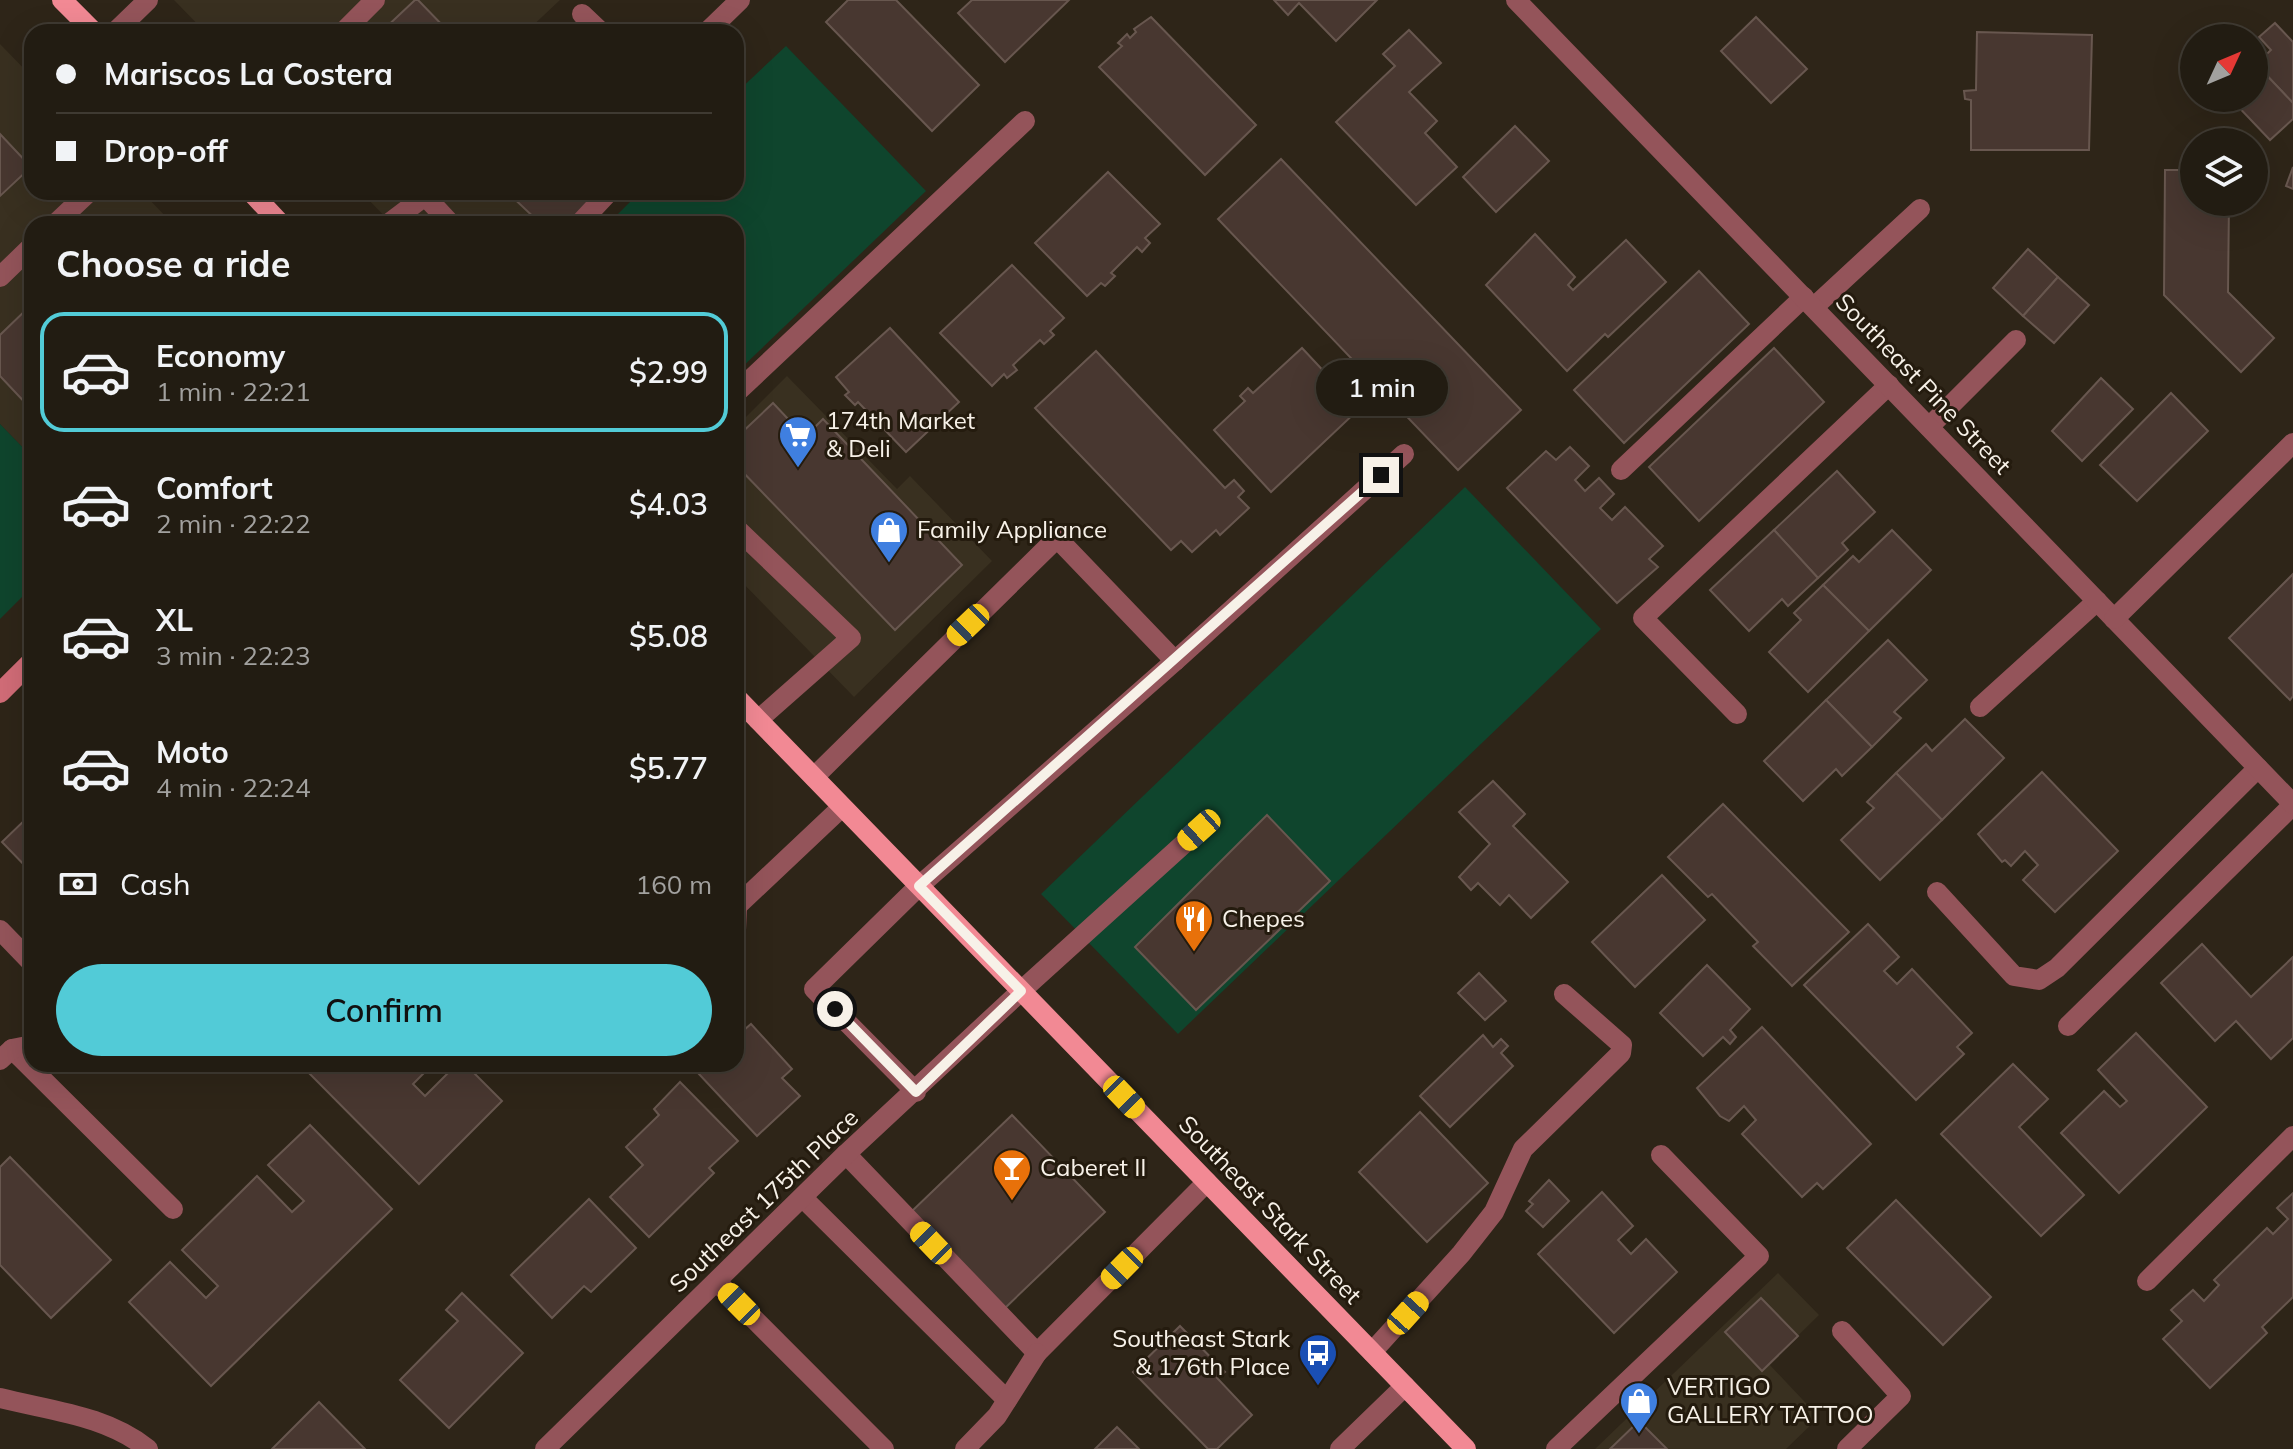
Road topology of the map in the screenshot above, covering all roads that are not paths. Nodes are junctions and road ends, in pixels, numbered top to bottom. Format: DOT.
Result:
graph roads {
  1 [pos="62,0"];
  2 [pos="148,0"];
  3 [pos="375,0"];
  4 [pos="740,0"];
  5 [pos="1516,0"];
  6 [pos="582,14"];
  7 [pos="86,24"];
  8 [pos="123,24"];
  9 [pos="351,24"];
  10 [pos="593,24"];
  11 [pos="715,24"];
  12 [pos="1025,121"];
  13 [pos="80,200"];
  14 [pos="258,200"];
  15 [pos="420,200"];
  16 [pos="429,200"];
  17 [pos="602,200"];
  18 [pos="1920,209"];
  19 [pos="64,216"];
  20 [pos="274,216"];
  21 [pos="399,216"];
  22 [pos="444,216"];
  23 [pos="586,216"];
  24 [pos="24,254"];
  25 [pos="0,277"];
  26 [pos="1809,302"];
  27 [pos="2016,340"];
  28 [pos="744,385"];
  29 [pos="1889,385"];
  30 [pos="1929,427"];
  31 [pos="2293,443"];
  32 [pos="1404,454"];
  33 [pos="1621,470"];
  34 [pos="744,536"];
  35 [pos="2097,601"];
  36 [pos="2114,619"];
  37 [pos="1175,661"];
  38 [pos="24,669"];
  39 [pos="0,693"];
  40 [pos="744,705"];
  41 [pos="1980,707"];
  42 [pos="1737,714"];
  43 [pos="758,720"];
  44 [pos="2258,768"];
  45 [pos="814,777"];
  46 [pos="2293,804"];
  47 [pos="842,807"];
  48 [pos="1199,830"];
  49 [pos="919,886"];
  50 [pos="1937,892"];
  51 [pos="744,899"];
  52 [pos="0,930"];
  53 [pos="24,955"];
  54 [pos="1021,991"];
  55 [pos="1564,994"];
  56 [pos="2068,1026"];
  57 [pos="36,1072"];
  58 [pos="916,1092"];
  59 [pos="2293,1136"];
  60 [pos="846,1154"];
  61 [pos="1661,1155"];
  62 [pos="1207,1182"];
  63 [pos="803,1198"];
  64 [pos="173,1209"];
  65 [pos="2147,1281"];
  66 [pos="718,1283"];
  67 [pos="1842,1331"];
  68 [pos="1372,1352"];
  69 [pos="1037,1353"];
  70 [pos="1405,1386"];
  71 [pos="0,1398"];
  72 [pos="1007,1400"];
  73 [pos="148,1449"];
  74 [pos="545,1449"];
  75 [pos="884,1449"];
  76 [pos="965,1449"];
  77 [pos="1340,1449"];
  78 [pos="1466,1449"];
  79 [pos="1556,1449"];
  80 [pos="1847,1449"];
  1 -- 7 [label="main road"];
  2 -- 8 [label="street"];
  3 -- 9 [label="street"];
  4 -- 11 [label="street"];
  5 -- 26 [label="street, Southeast Pine Street"];
  6 -- 10 [label="street"];
  12 -- 28 [label="street"];
  13 -- 19 [label="street"];
  14 -- 20 [label="main road"];
  15 -- 21 [label="street"];
  16 -- 22 [label="street"];
  17 -- 23 [label="street"];
  18 -- 26 [label="street"];
  24 -- 25 [label="street"];
  26 -- 29 [label="street, Southeast Pine Street"];
  26 -- 33 [label="street"];
  27 -- 30 [label="street"];
  29 -- 30 [label="street, Southeast Pine Street"];
  29 -- 42 [label="street"];
  30 -- 35 [label="street, Southeast Pine Street"];
  31 -- 36 [label="street"];
  32 -- 37 [label="street"];
  34 -- 43 [label="street"];
  35 -- 36 [label="street, Southeast Pine Street"];
  35 -- 41 [label="street"];
  36 -- 44 [label="street, Southeast Pine Street"];
  37 -- 45 [label="street"];
  37 -- 49 [label="street"];
  38 -- 39 [label="street"];
  40 -- 43 [label="main road, Southeast Stark Street"];
  43 -- 45 [label="main road, Southeast Stark Street"];
  44 -- 46 [label="street, Southeast Pine Street"];
  44 -- 50 [label="street"];
  45 -- 47 [label="main road, Southeast Stark Street"];
  46 -- 56 [label="street"];
  47 -- 49 [label="main road, Southeast Stark Street"];
  47 -- 51 [label="street"];
  48 -- 54 [label="street, Southeast 175th Place"];
  49 -- 54 [label="main road, Southeast Stark Street"];
  49 -- 58 [label="street"];
  52 -- 53 [label="street"];
  54 -- 58 [label="street, Southeast 175th Place"];
  54 -- 62 [label="main road, Southeast Stark Street"];
  55 -- 68 [label="street"];
  57 -- 64 [label="street"];
  58 -- 60 [label="street, Southeast 175th Place"];
  59 -- 65 [label="street"];
  60 -- 63 [label="street, Southeast 175th Place"];
  60 -- 69 [label="street"];
  61 -- 79 [label="street"];
  62 -- 68 [label="main road, Southeast Stark Street"];
  62 -- 69 [label="street"];
  63 -- 66 [label="street, Southeast 175th Place"];
  63 -- 72 [label="street"];
  66 -- 74 [label="street, Southeast 175th Place"];
  66 -- 75 [label="street"];
  67 -- 80 [label="street"];
  68 -- 70 [label="main road, Southeast Stark Street"];
  69 -- 72 [label="street"];
  70 -- 77 [label="street"];
  70 -- 78 [label="main road, Southeast Stark Street"];
  71 -- 73 [label="street"];
  72 -- 76 [label="street"];
}
